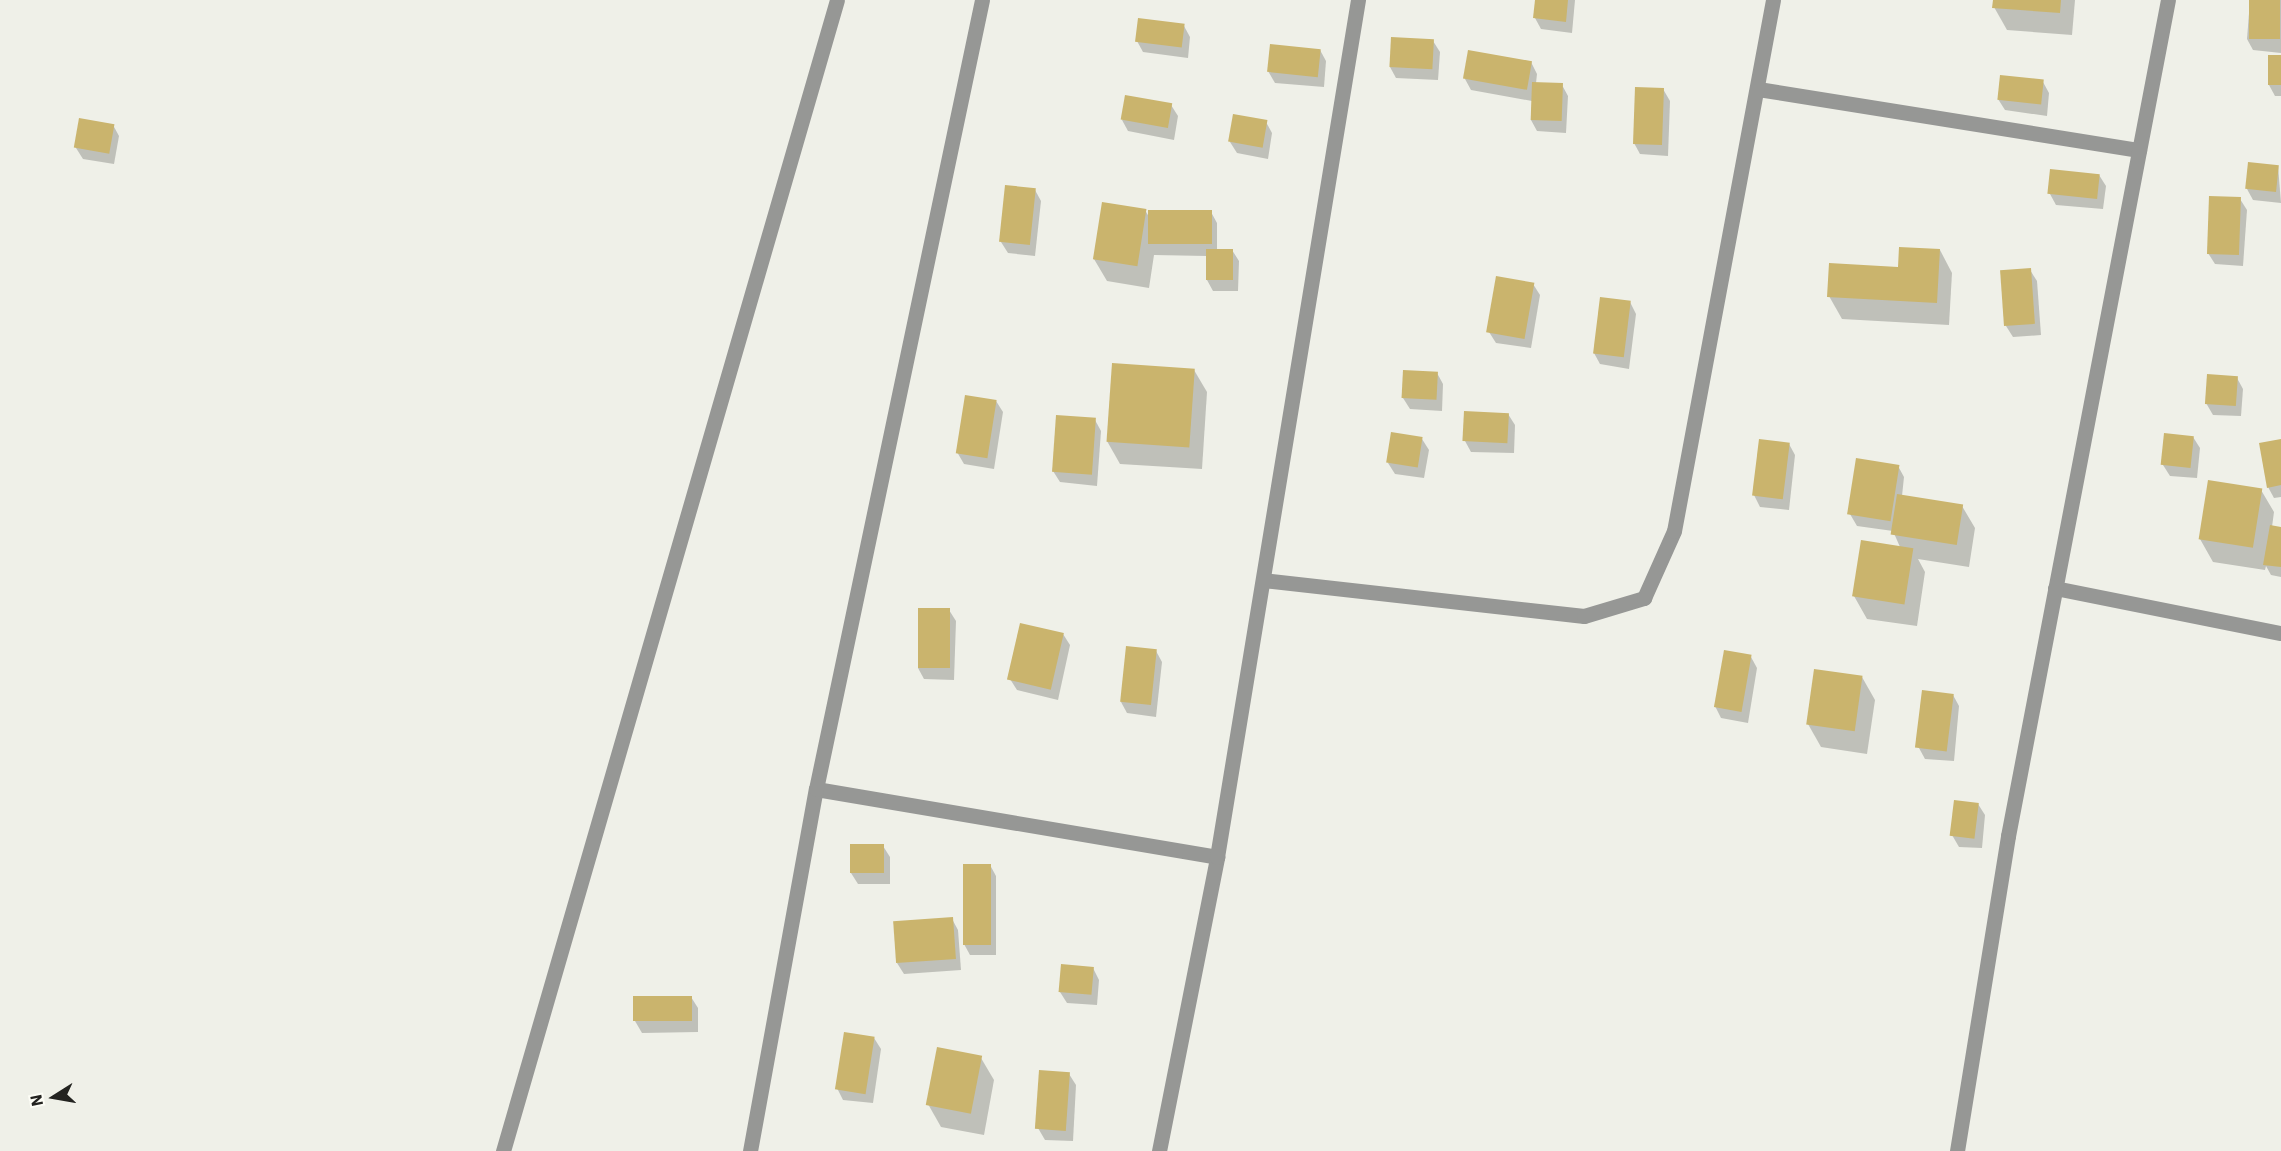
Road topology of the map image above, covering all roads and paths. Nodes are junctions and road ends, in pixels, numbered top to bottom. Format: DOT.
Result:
graph roads {
  1 [pos="837,0"];
  2 [pos="982,0"];
  3 [pos="1355,0"];
  4 [pos="1773,0"];
  5 [pos="2168,0"];
  6 [pos="1758,88"];
  7 [pos="2139,150"];
  8 [pos="1263,580"];
  9 [pos="2055,588"];
  10 [pos="2281,633"];
  11 [pos="816,789"];
  12 [pos="1217,857"];
  13 [pos="503,1151"];
  14 [pos="750,1151"];
  15 [pos="1159,1151"];
  16 [pos="1956,1151"];
  1 -- 13 [label="street"];
  2 -- 11 [label="street"];
  3 -- 8 [label="street"];
  4 -- 6 [label="street"];
  5 -- 7 [label="street"];
  6 -- 7 [label="street"];
  6 -- 8 [label="street"];
  7 -- 9 [label="street"];
  8 -- 12 [label="street"];
  9 -- 10 [label="street"];
  9 -- 16 [label="street"];
  11 -- 12 [label="street"];
  11 -- 14 [label="street"];
  12 -- 15 [label="street"];
}
